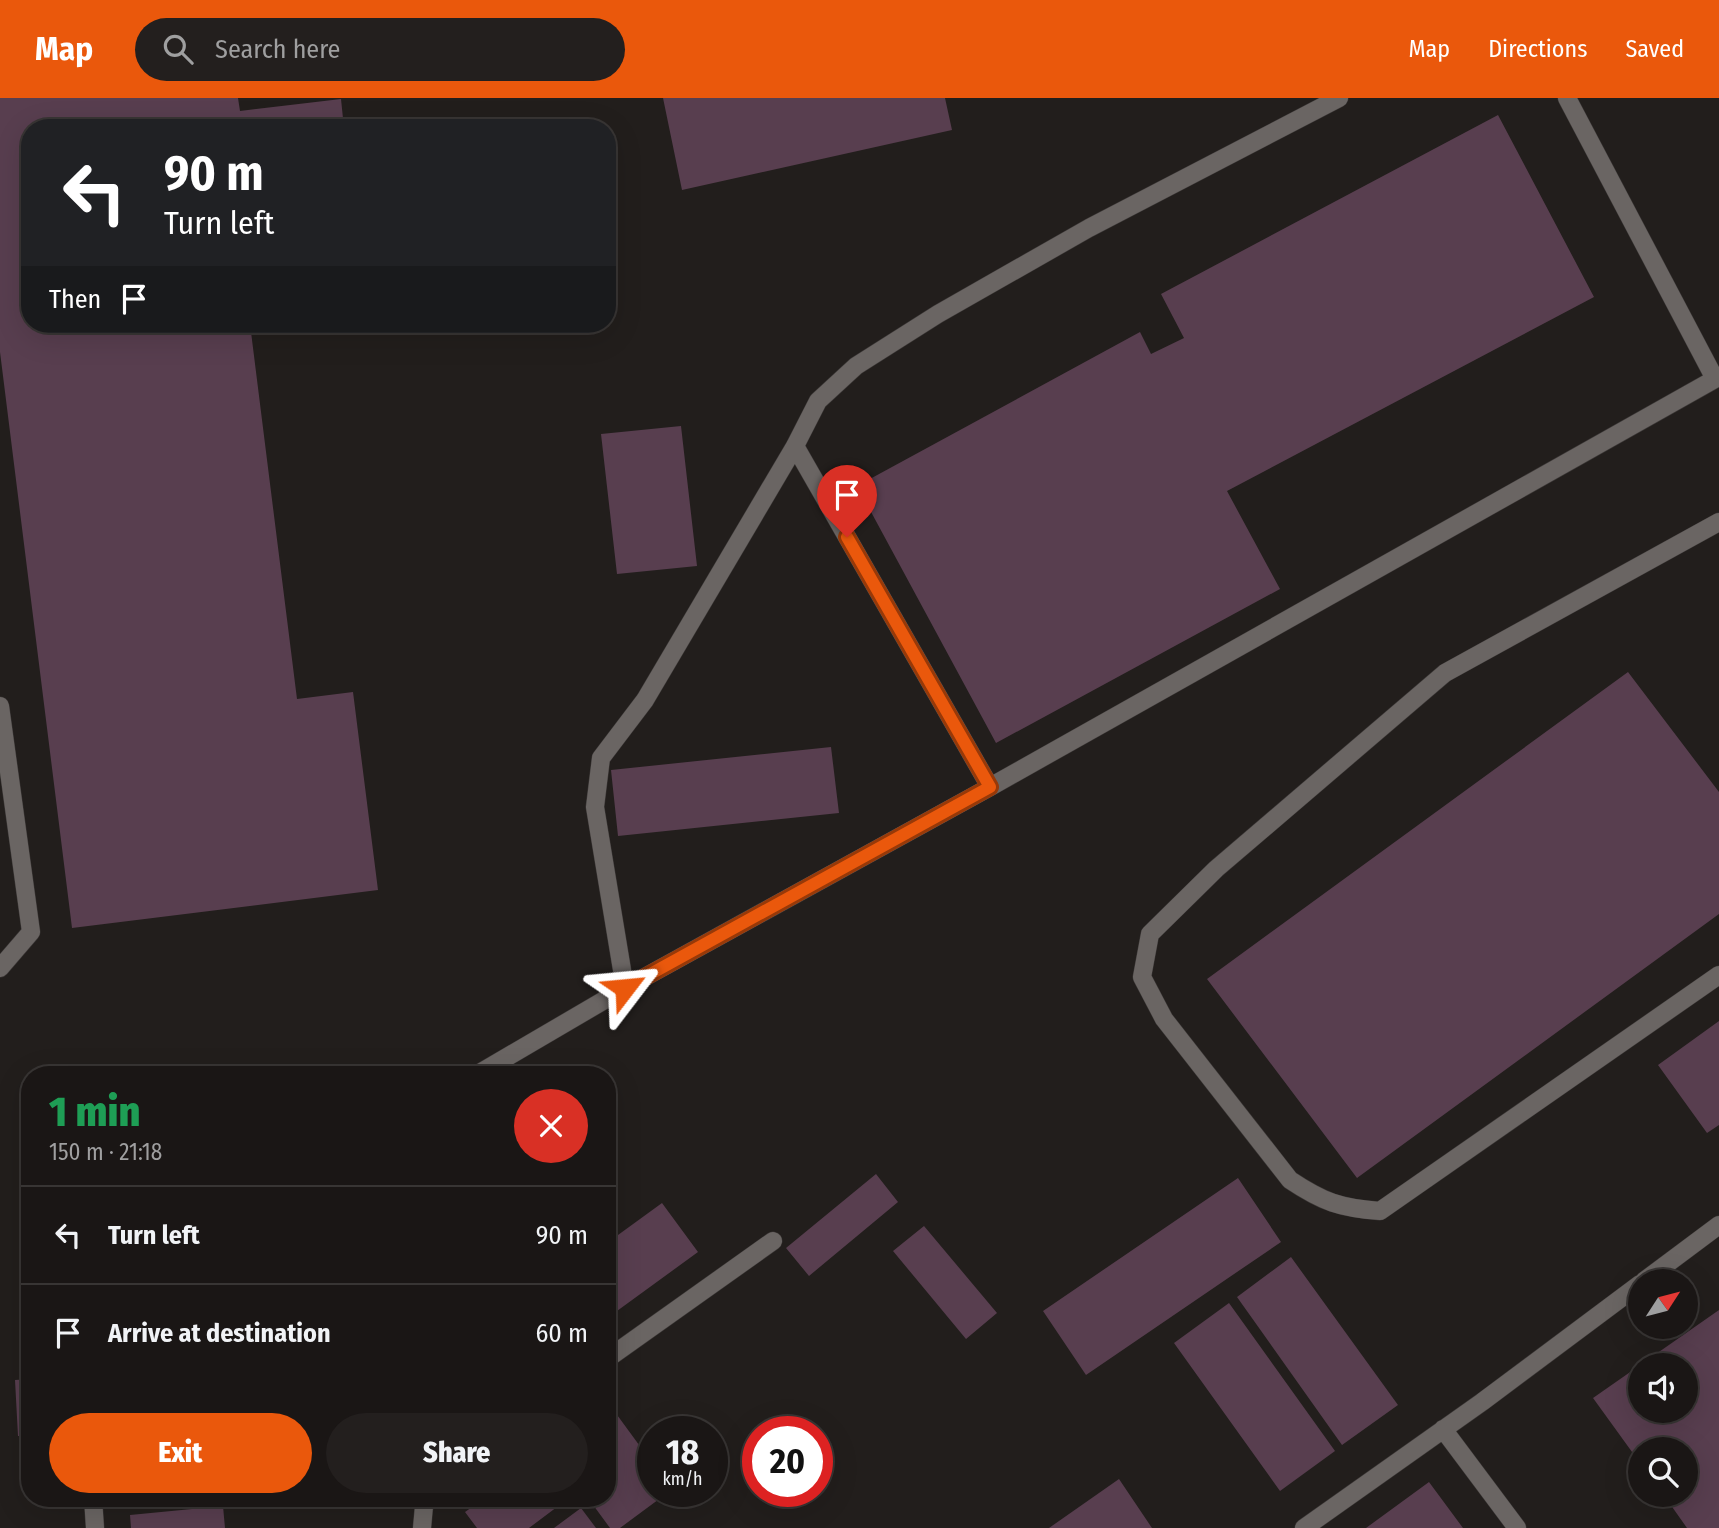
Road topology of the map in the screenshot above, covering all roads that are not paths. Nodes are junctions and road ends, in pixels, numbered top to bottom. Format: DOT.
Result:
graph roads {
  1 [pos="1339,98"];
  2 [pos="1567,98"];
  3 [pos="795,446"];
  4 [pos="1719,522"];
  5 [pos="0,706"];
  6 [pos="990,787"];
  7 [pos="0,968"];
  8 [pos="1719,975"];
  9 [pos="625,988"];
  10 [pos="492,1066"];
  11 [pos="1719,1226"];
  12 [pos="773,1241"];
  13 [pos="1660,1269"];
  14 [pos="1628,1293"];
  15 [pos="616,1353"];
  16 [pos="1443,1429"];
  17 [pos="94,1507"];
  18 [pos="424,1507"];
  19 [pos="95,1528"];
  20 [pos="422,1528"];
  21 [pos="1304,1528"];
  22 [pos="1517,1528"];
  1 -- 3 [label="street"];
  2 -- 6 [label="street"];
  3 -- 6 [label="street"];
  3 -- 9 [label="street"];
  4 -- 8 [label="street"];
  5 -- 7 [label="street"];
  6 -- 9 [label="street"];
  9 -- 10 [label="street"];
  11 -- 13 [label="street"];
  12 -- 15 [label="street"];
  14 -- 16 [label="street"];
  16 -- 21 [label="street"];
  16 -- 22 [label="street"];
  17 -- 19 [label="street"];
  18 -- 20 [label="street"];
}
